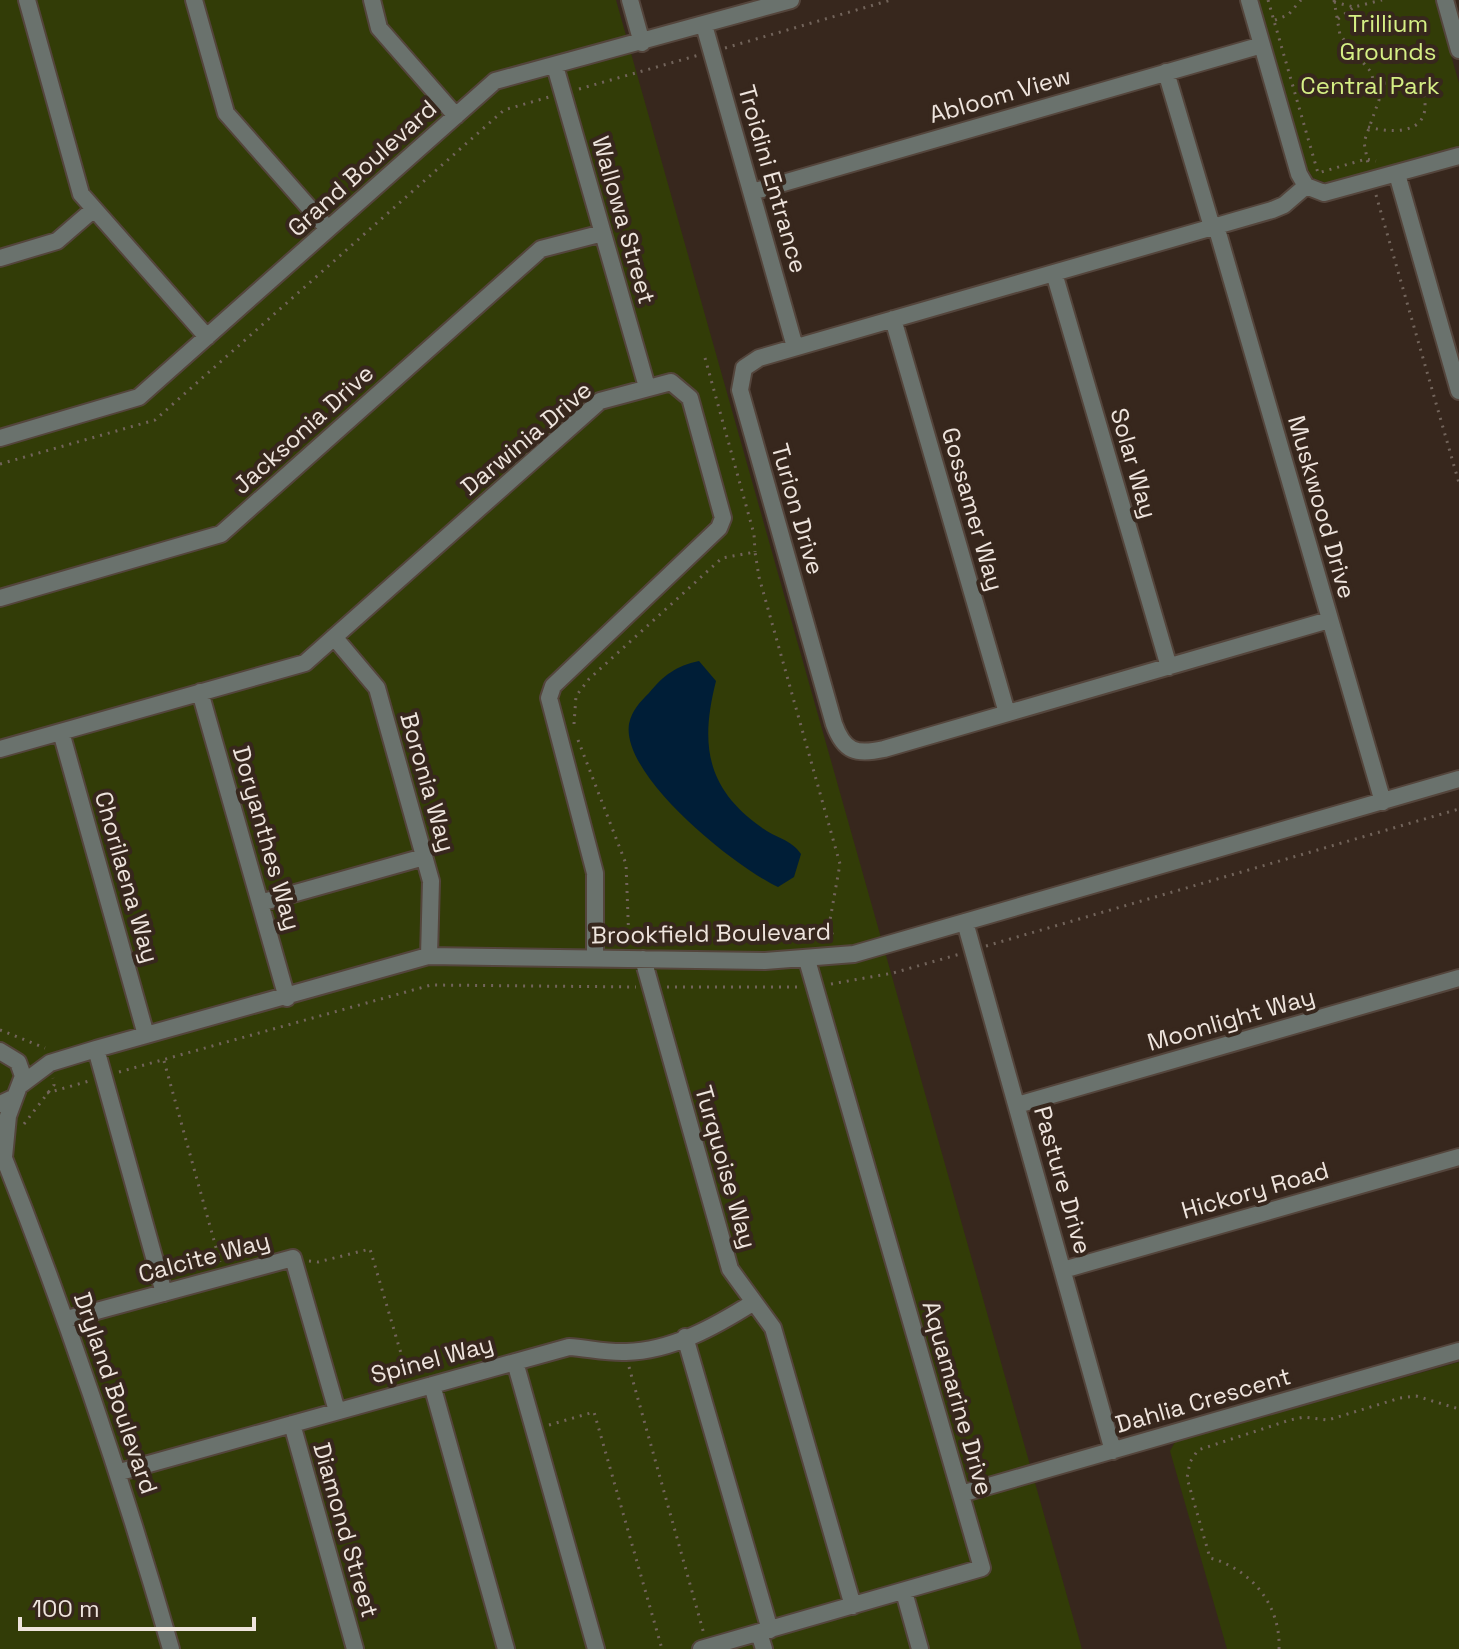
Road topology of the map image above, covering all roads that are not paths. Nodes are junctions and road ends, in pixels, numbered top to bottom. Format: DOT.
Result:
graph roads {
  1 [pos="27,0"];
  2 [pos="194,0"];
  3 [pos="372,0"];
  4 [pos="630,0"];
  5 [pos="791,0"];
  6 [pos="1249,0"];
  7 [pos="1445,0"];
  8 [pos="704,25"];
  9 [pos="642,43"];
  10 [pos="1262,45"];
  11 [pos="1459,50"];
  12 [pos="555,66"];
  13 [pos="1166,72"];
  14 [pos="456,116"];
  15 [pos="1459,156"];
  16 [pos="1397,174"];
  17 [pos="1306,186"];
  18 [pos="752,192"];
  19 [pos="94,209"];
  20 [pos="1214,226"];
  21 [pos="328,229"];
  22 [pos="603,233"];
  23 [pos="0,258"];
  24 [pos="1054,273"];
  25 [pos="893,319"];
  26 [pos="207,337"];
  27 [pos="795,347"];
  28 [pos="647,387"];
  29 [pos="1459,391"];
  30 [pos="0,438"];
  31 [pos="0,598"];
  32 [pos="1329,620"];
  33 [pos="334,637"];
  34 [pos="1169,667"];
  35 [pos="200,692"];
  36 [pos="1007,713"];
  37 [pos="61,732"];
  38 [pos="0,749"];
  39 [pos="1459,779"];
  40 [pos="1383,802"];
  41 [pos="424,857"];
  42 [pos="260,903"];
  43 [pos="965,922"];
  44 [pos="429,956"];
  45 [pos="595,958"];
  46 [pos="636,959"];
  47 [pos="807,960"];
  48 [pos="1459,978"];
  49 [pos="287,998"];
  50 [pos="146,1035"];
  51 [pos="96,1049"];
  52 [pos="6,1054"];
  53 [pos="50,1063"];
  54 [pos="12,1095"];
  55 [pos="1017,1105"];
  56 [pos="2,1153"];
  57 [pos="1459,1157"];
  58 [pos="1063,1270"];
  59 [pos="164,1293"];
  60 [pos="754,1302"];
  61 [pos="67,1319"];
  62 [pos="685,1337"];
  63 [pos="1459,1351"];
  64 [pos="515,1362"];
  65 [pos="432,1385"];
  66 [pos="337,1411"];
  67 [pos="292,1424"];
  68 [pos="1113,1451"];
  69 [pos="120,1472"];
  70 [pos="961,1494"];
  71 [pos="904,1592"];
  72 [pos="853,1606"];
  73 [pos="764,1637"];
  74 [pos="704,1648"];
  75 [pos="171,1649"];
  76 [pos="355,1649"];
  77 [pos="506,1649"];
  78 [pos="596,1649"];
  79 [pos="920,1649"];
  1 -- 19 [label="street"];
  2 -- 21 [label="street"];
  3 -- 14 [label="street"];
  4 -- 9 [label="street"];
  5 -- 8 [label="street, Grand Boulevard"];
  6 -- 10 [label="street"];
  7 -- 11 [label="street"];
  8 -- 9 [label="street, Grand Boulevard"];
  8 -- 18 [label="street, Troidini Entrance"];
  9 -- 12 [label="street, Grand Boulevard"];
  10 -- 13 [label="street, Abloom View"];
  10 -- 17 [label="street"];
  12 -- 14 [label="street, Grand Boulevard"];
  12 -- 22 [label="street, Wallowa Street"];
  13 -- 18 [label="street, Abloom View"];
  13 -- 20 [label="street, Muskwood Drive"];
  14 -- 21 [label="street, Grand Boulevard"];
  15 -- 16 [label="street"];
  16 -- 17 [label="street"];
  16 -- 29 [label="street"];
  17 -- 20 [label="street, Turion Drive"];
  18 -- 27 [label="street, Troidini Entrance"];
  19 -- 23 [label="street"];
  19 -- 26 [label="street"];
  20 -- 24 [label="street, Turion Drive"];
  20 -- 32 [label="street, Muskwood Drive"];
  21 -- 26 [label="street, Grand Boulevard"];
  22 -- 28 [label="street, Wallowa Street"];
  22 -- 31 [label="street, Jacksonia Drive"];
  24 -- 25 [label="street, Turion Drive"];
  24 -- 34 [label="street, Solar Way"];
  25 -- 27 [label="street, Turion Drive"];
  25 -- 36 [label="street, Gossamer Way"];
  26 -- 30 [label="street, Grand Boulevard"];
  27 -- 36 [label="street, Turion Drive"];
  28 -- 33 [label="street, Darwinia Drive"];
  28 -- 45 [label="street, Darwinia Drive"];
  32 -- 34 [label="street, Turion Drive"];
  32 -- 40 [label="street, Muskwood Drive"];
  33 -- 35 [label="street, Darwinia Drive"];
  33 -- 41 [label="street, Boronia Way"];
  34 -- 36 [label="street, Turion Drive"];
  35 -- 37 [label="street, Darwinia Drive"];
  35 -- 42 [label="street, Doryanthes Way"];
  37 -- 38 [label="street, Darwinia Drive"];
  37 -- 50 [label="street, Chorilaena Way"];
  39 -- 40 [label="street, Brookfield Boulevard"];
  40 -- 43 [label="street, Brookfield Boulevard"];
  41 -- 42 [label="street"];
  41 -- 44 [label="street, Boronia Way"];
  42 -- 49 [label="street, Doryanthes Way"];
  43 -- 47 [label="street, Brookfield Boulevard"];
  43 -- 55 [label="street, Pasture Drive"];
  44 -- 45 [label="street, Brookfield Boulevard"];
  44 -- 49 [label="street, Brookfield Boulevard"];
  45 -- 46 [label="street, Brookfield Boulevard"];
  46 -- 47 [label="street, Brookfield Boulevard"];
  46 -- 60 [label="street, Turquoise Way"];
  47 -- 70 [label="street, Aquamarine Drive"];
  48 -- 55 [label="street, Moonlight Way"];
  49 -- 50 [label="street, Brookfield Boulevard"];
  50 -- 51 [label="street, Brookfield Boulevard"];
  51 -- 53 [label="street, Brookfield Boulevard"];
  51 -- 59 [label="street"];
  52 -- 53 [label="street, Brookfield Boulevard"];
  52 -- 54 [label="street"];
  53 -- 54 [label="street, Brookfield Boulevard"];
  54 -- 56 [label="street, Dryland Boulevard"];
  55 -- 58 [label="street, Pasture Drive"];
  56 -- 61 [label="street, Dryland Boulevard"];
  57 -- 58 [label="street, Hickory Road"];
  58 -- 68 [label="street, Pasture Drive"];
  59 -- 61 [label="street, Calcite Way"];
  59 -- 66 [label="street, Calcite Way"];
  60 -- 62 [label="street, Spinel Way"];
  60 -- 72 [label="street, Turquoise Way"];
  61 -- 69 [label="street, Dryland Boulevard"];
  62 -- 64 [label="street, Spinel Way"];
  62 -- 73 [label="street"];
  63 -- 68 [label="street, Dahlia Crescent"];
  64 -- 65 [label="street, Spinel Way"];
  64 -- 78 [label="street"];
  65 -- 66 [label="street, Spinel Way"];
  65 -- 77 [label="street"];
  66 -- 67 [label="street, Spinel Way"];
  67 -- 69 [label="street, Spinel Way"];
  67 -- 76 [label="street, Diamond Street"];
  68 -- 70 [label="street, Dahlia Crescent"];
  69 -- 75 [label="street, Dryland Boulevard"];
  70 -- 71 [label="street, Aquamarine Drive"];
  71 -- 72 [label="street, Aquamarine Drive"];
  71 -- 79 [label="street"];
  72 -- 73 [label="street, Aquamarine Drive"];
  73 -- 74 [label="street, Aquamarine Drive"];
}
